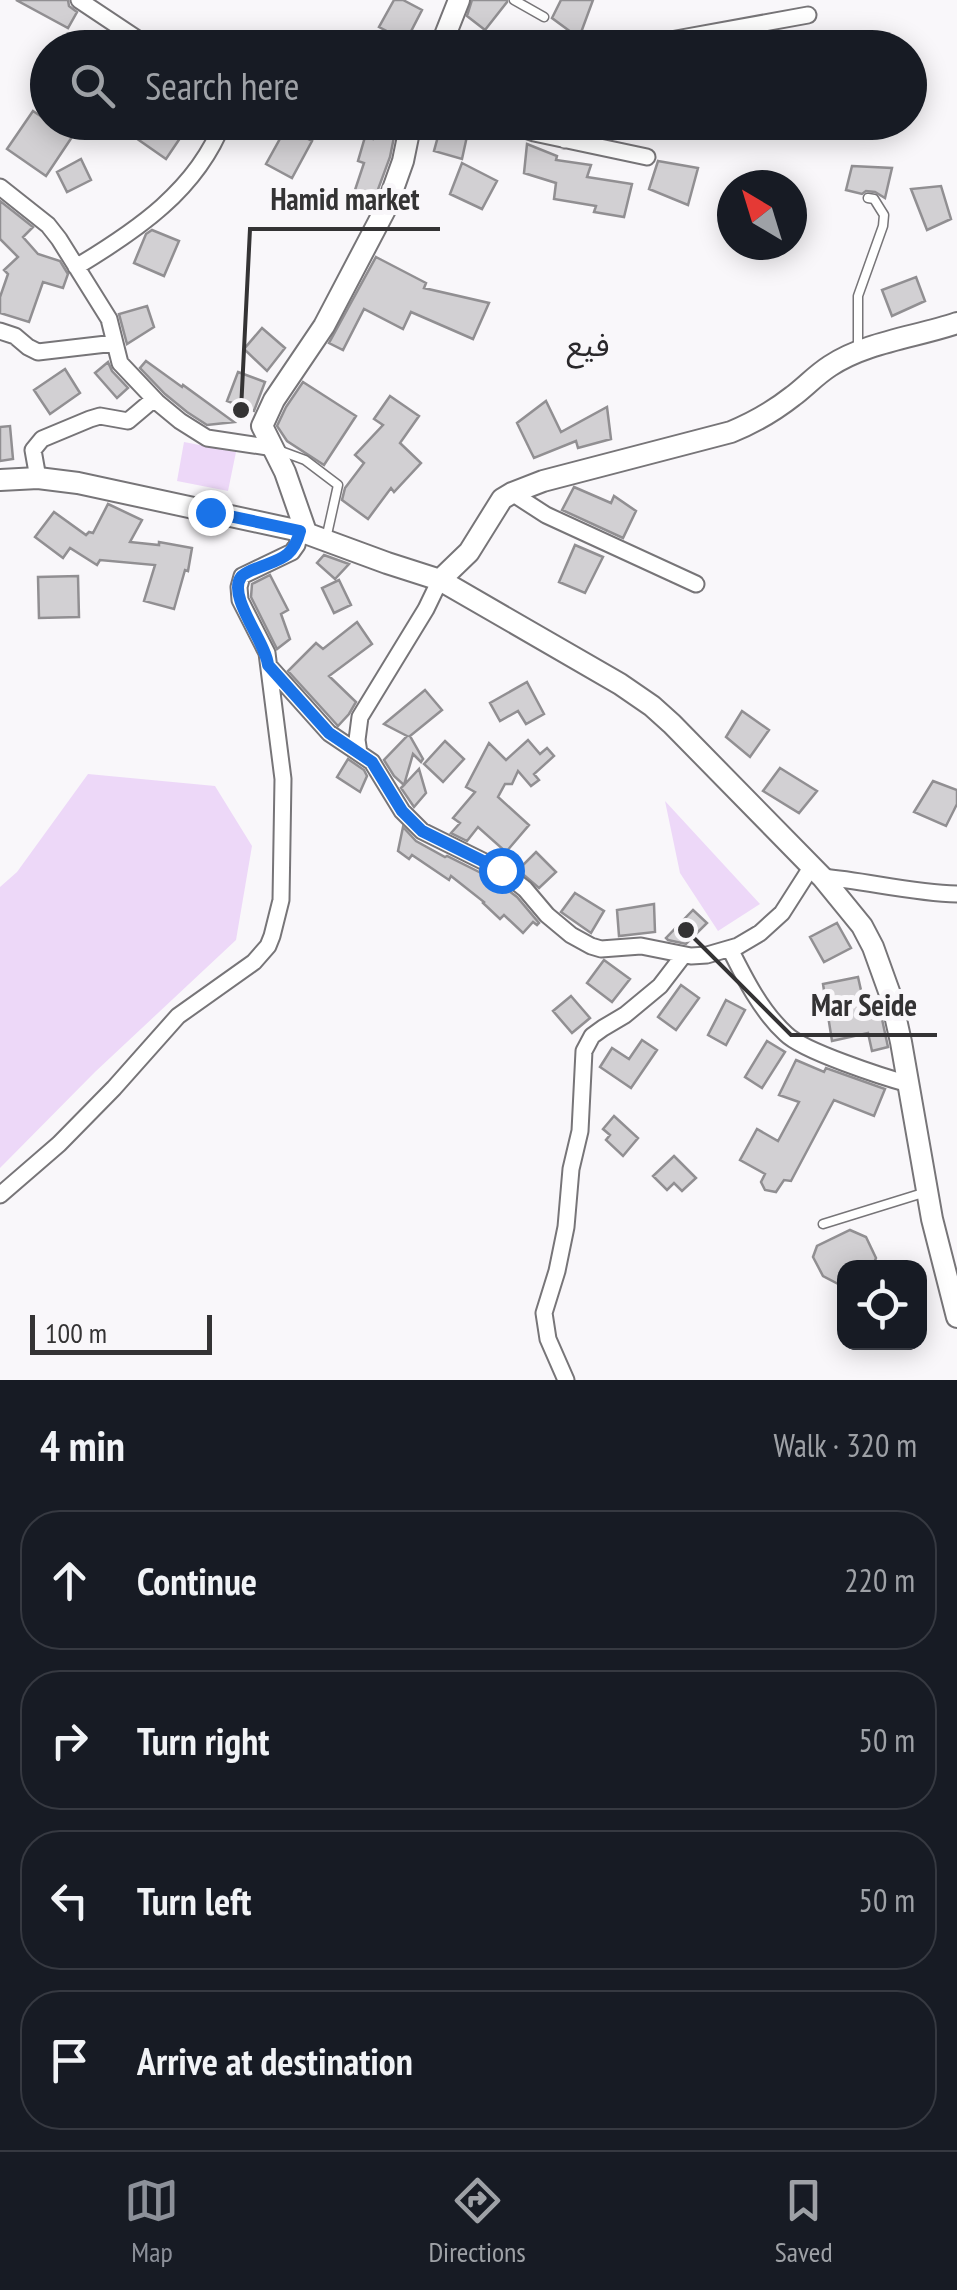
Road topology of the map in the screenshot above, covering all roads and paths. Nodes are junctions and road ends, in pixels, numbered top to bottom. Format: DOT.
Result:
graph roads {
  1 [pos="78,0"];
  2 [pos="459,0"];
  3 [pos="514,0"];
  4 [pos="109,8"];
  5 [pos="808,15"];
  6 [pos="544,17"];
  7 [pos="133,30"];
  8 [pos="447,30"];
  9 [pos="726,30"];
  10 [pos="215,140"];
  11 [pos="407,140"];
  12 [pos="564,140"];
  13 [pos="647,157"];
  14 [pos="0,187"];
  15 [pos="868,198"];
  16 [pos="76,267"];
  17 [pos="957,323"];
  18 [pos="0,331"];
  19 [pos="115,343"];
  20 [pos="858,353"];
  21 [pos="154,399"];
  22 [pos="274,448"];
  23 [pos="38,478"];
  24 [pos="0,480"];
  25 [pos="512,493"];
  26 [pos="311,534"];
  27 [pos="440,580"];
  28 [pos="696,584"];
  29 [pos="268,665"];
  30 [pos="359,753"];
  31 [pos="817,871"];
  32 [pos="957,894"];
  33 [pos="730,949"];
  34 [pos="683,956"];
  35 [pos="910,1084"];
  36 [pos="927,1192"];
  37 [pos="0,1195"];
  38 [pos="822,1224"];
  39 [pos="957,1317"];
  40 [pos="566,1380"];
  1 -- 4 [label="street"];
  2 -- 8 [label="main road"];
  3 -- 6 [label="lane"];
  4 -- 7 [label="street"];
  5 -- 9 [label="street"];
  10 -- 16 [label="street"];
  11 -- 22 [label="main road"];
  12 -- 13 [label="street"];
  14 -- 16 [label="street"];
  15 -- 20 [label="lane"];
  16 -- 19 [label="street"];
  17 -- 20 [label="main road"];
  18 -- 19 [label="street"];
  19 -- 21 [label="street"];
  20 -- 25 [label="main road"];
  21 -- 22 [label="street"];
  21 -- 23 [label="street"];
  22 -- 26 [label="main road"];
  22 -- 26 [label="lane"];
  23 -- 24 [label="main road"];
  23 -- 26 [label="main road"];
  25 -- 27 [label="main road"];
  25 -- 28 [label="street"];
  26 -- 27 [label="main road"];
  26 -- 29 [label="street"];
  27 -- 30 [label="street"];
  27 -- 31 [label="main road"];
  29 -- 30 [label="street"];
  29 -- 37 [label="street"];
  30 -- 34 [label="street"];
  31 -- 32 [label="street"];
  31 -- 33 [label="street"];
  31 -- 35 [label="main road"];
  33 -- 34 [label="street"];
  33 -- 35 [label="street"];
  34 -- 40 [label="street"];
  35 -- 36 [label="main road"];
  36 -- 38 [label="lane"];
  36 -- 39 [label="main road"];
}
